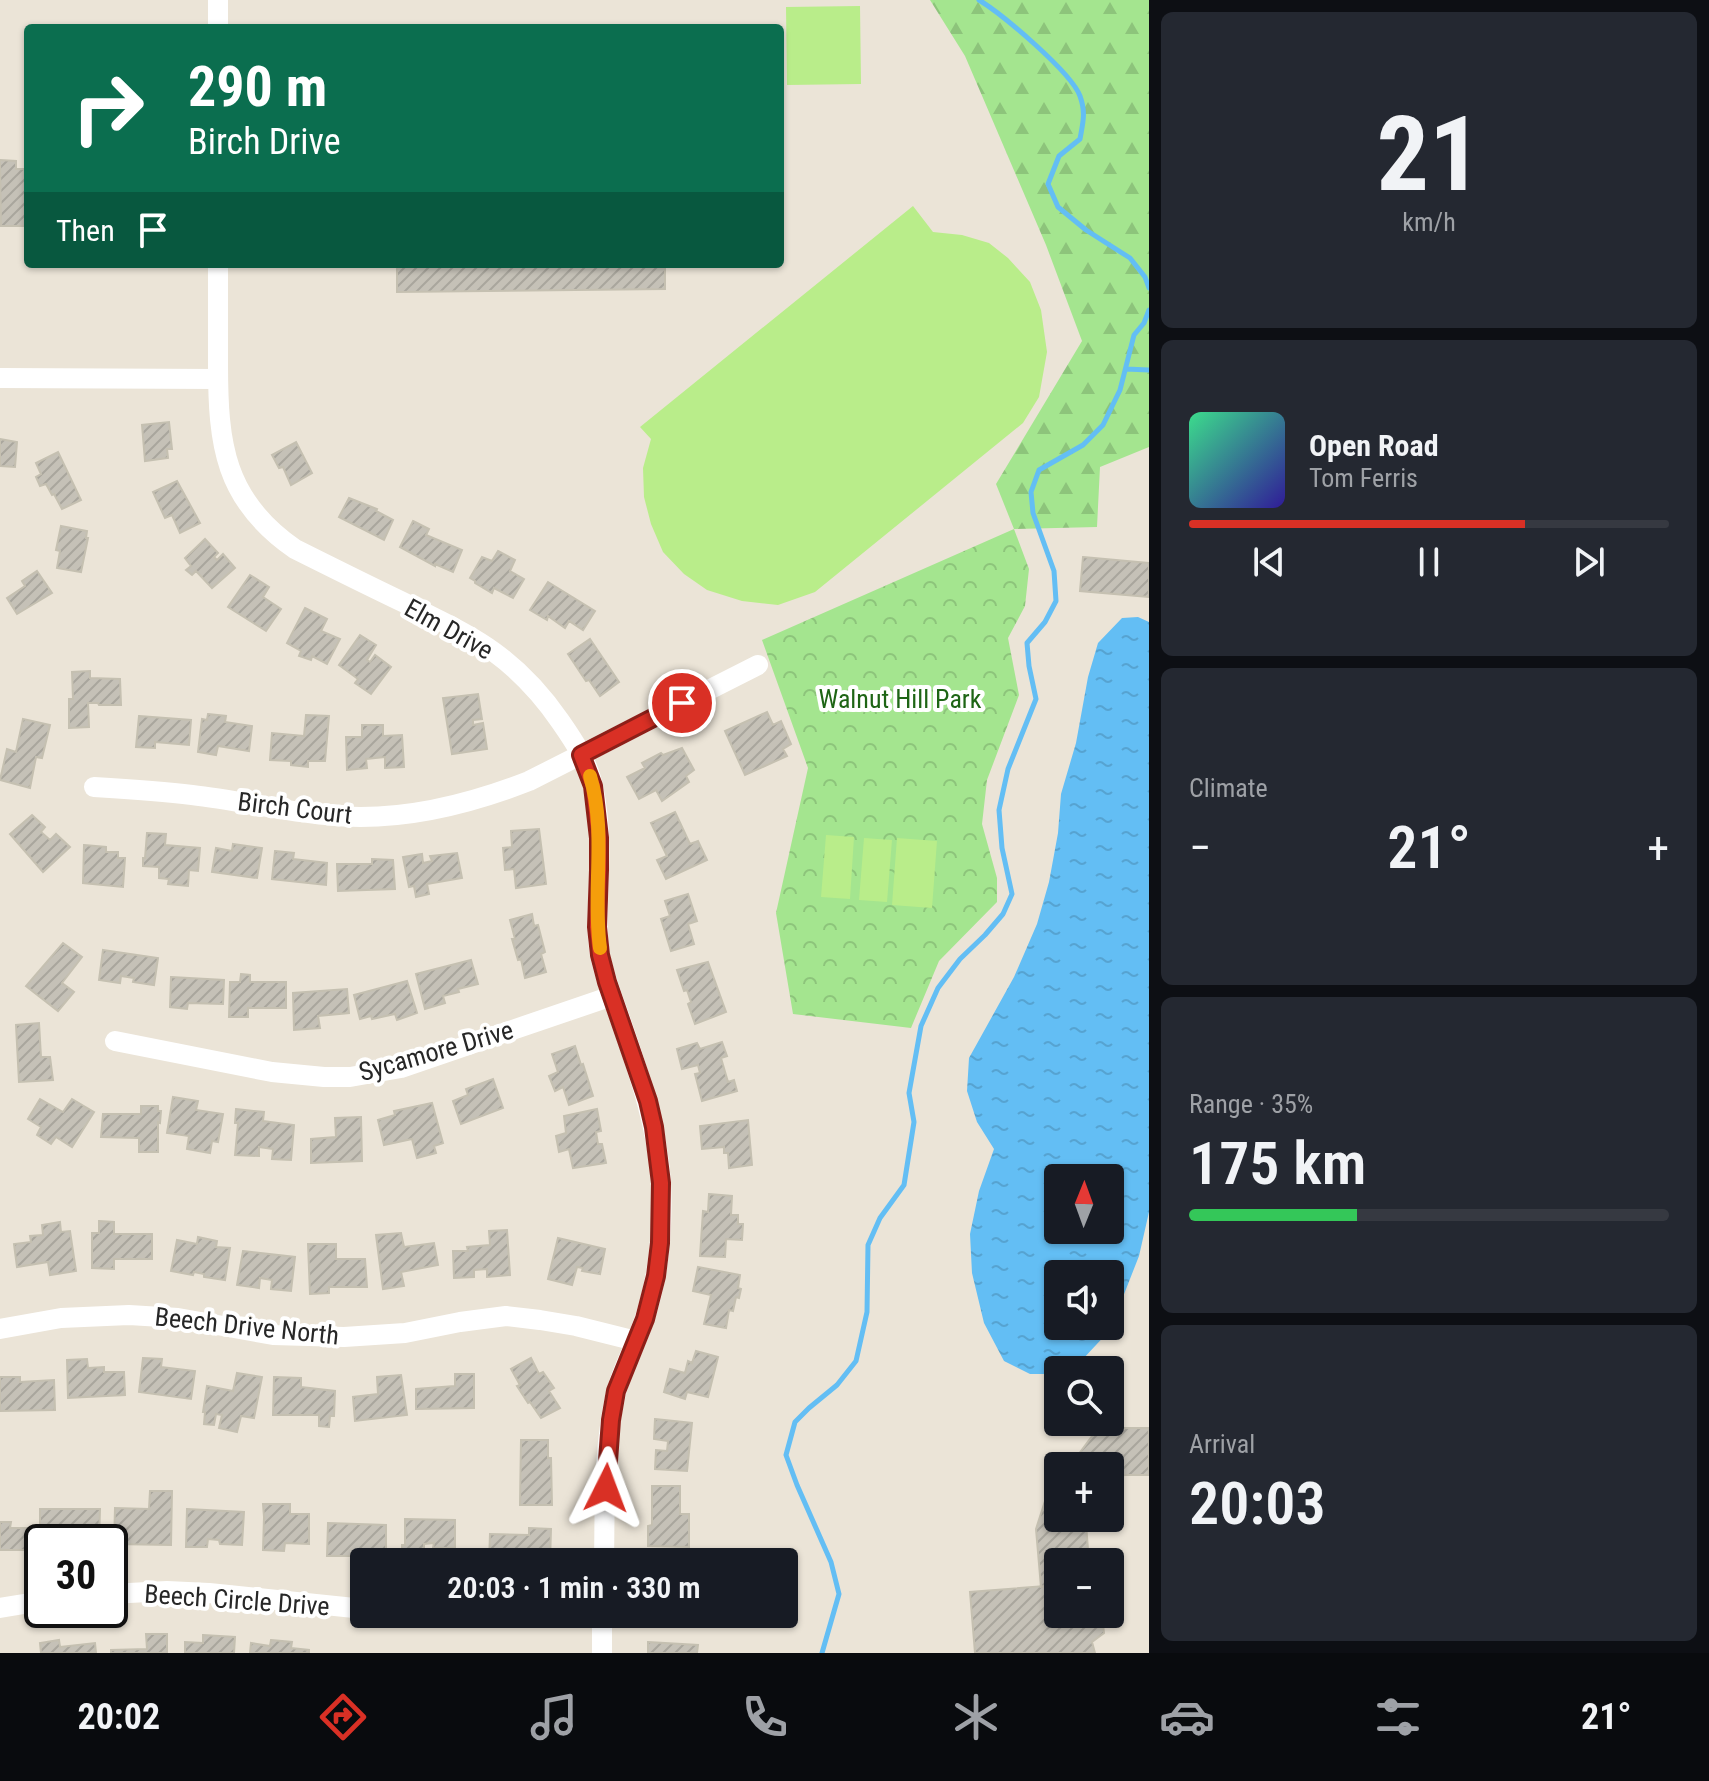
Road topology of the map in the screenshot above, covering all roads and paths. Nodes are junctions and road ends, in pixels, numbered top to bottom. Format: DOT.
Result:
graph roads {
  1 [pos="218,0"];
  2 [pos="218,24"];
  3 [pos="218,268"];
  4 [pos="0,378"];
  5 [pos="218,379"];
  6 [pos="758,665"];
  7 [pos="581,755"];
  8 [pos="94,787"];
  9 [pos="612,996"];
  10 [pos="115,1041"];
  11 [pos="0,1329"];
  12 [pos="636,1341"];
  13 [pos="604,1548"];
  14 [pos="128,1593"];
  15 [pos="24,1604"];
  16 [pos="0,1608"];
  17 [pos="350,1608"];
  18 [pos="602,1628"];
  19 [pos="602,1653"];
  1 -- 2 [label="street"];
  3 -- 5 [label="street, Elm Drive"];
  4 -- 5 [label="street"];
  5 -- 7 [label="street, Elm Drive"];
  6 -- 7 [label="street, Birch Court"];
  7 -- 8 [label="street, Birch Court"];
  7 -- 9 [label="street, Elm Drive"];
  9 -- 10 [label="street, Sycamore Drive"];
  9 -- 12 [label="street, Elm Drive"];
  11 -- 12 [label="street, Beech Drive North"];
  12 -- 13 [label="street, Elm Drive"];
  14 -- 17 [label="street, Beech Circle Drive"];
  15 -- 16 [label="street"];
  18 -- 19 [label="street"];
}
